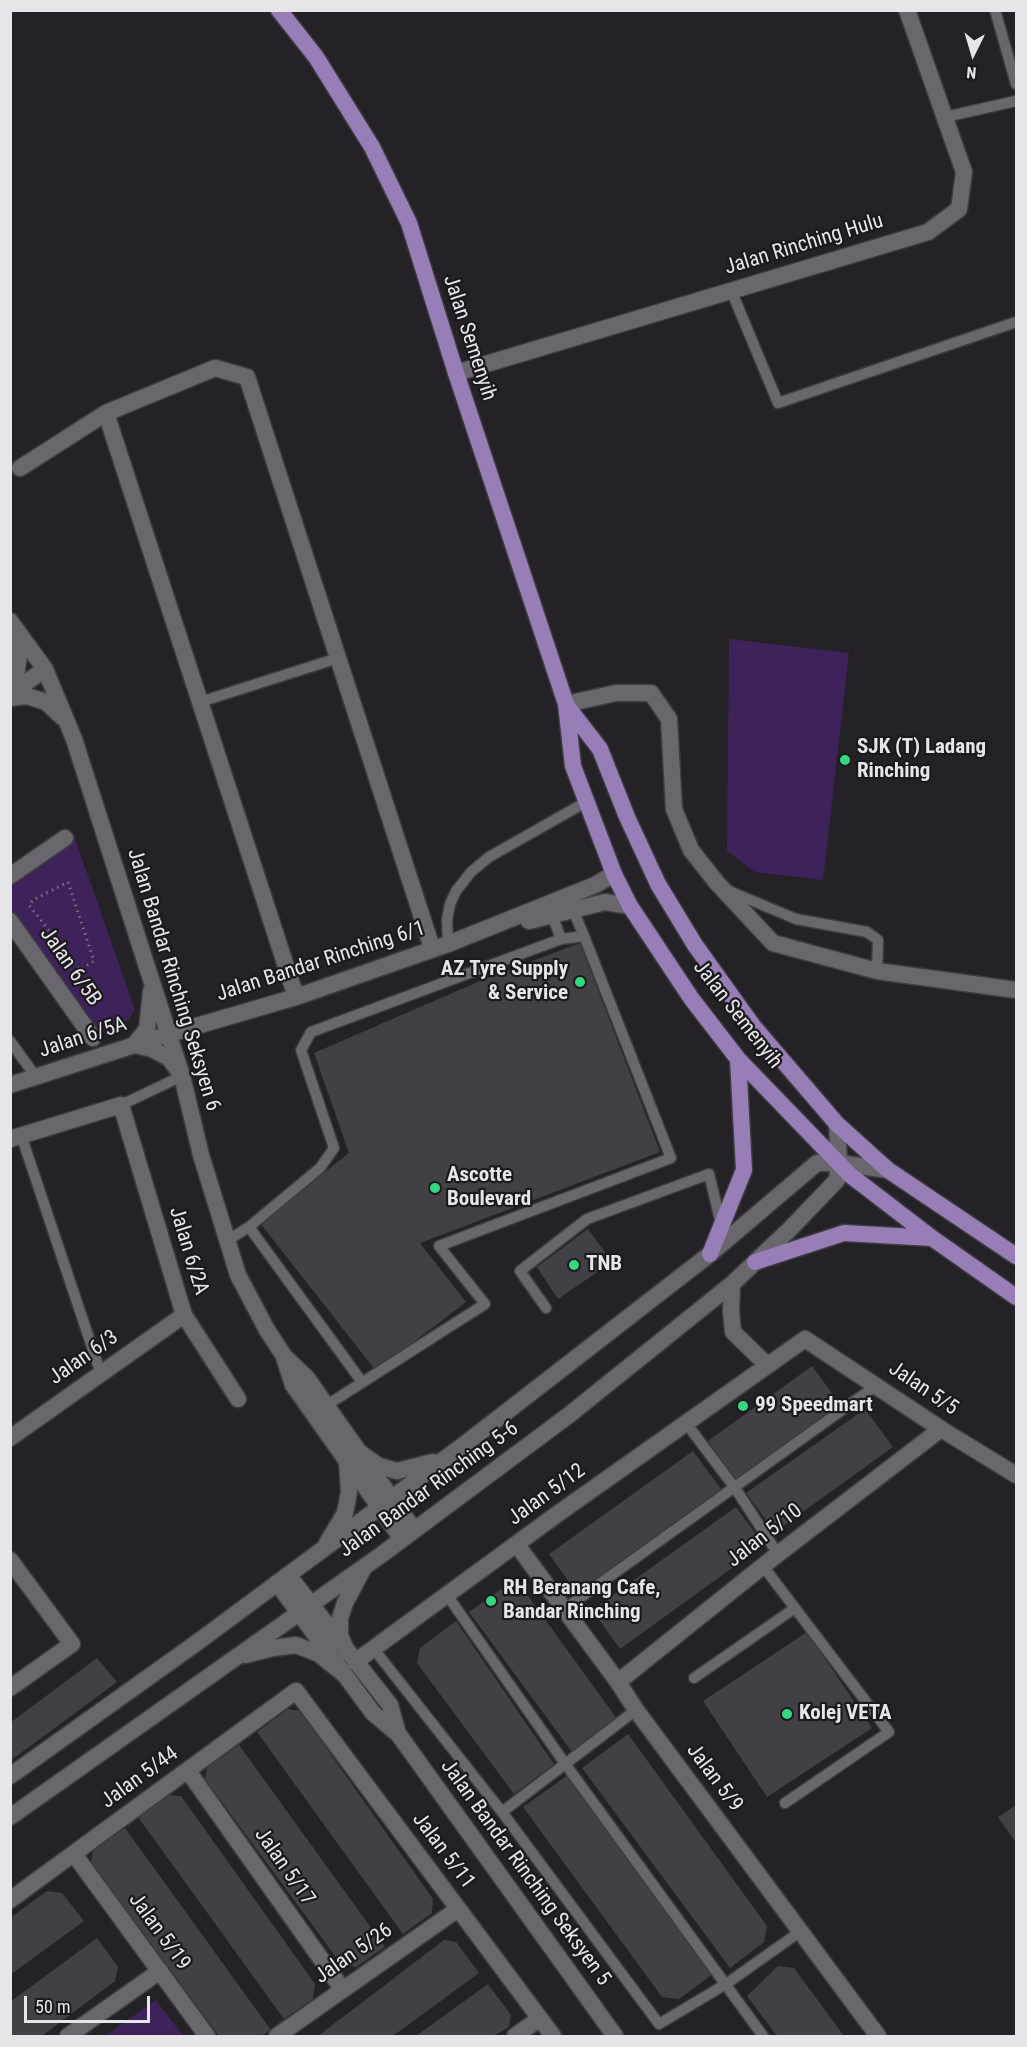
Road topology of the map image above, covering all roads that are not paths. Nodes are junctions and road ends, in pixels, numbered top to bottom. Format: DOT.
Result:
graph roads {
  1 [pos="279,10"];
  2 [pos="907,10"];
  3 [pos="995,10"];
  4 [pos="1017,84"];
  5 [pos="1017,101"];
  6 [pos="945,117"];
  7 [pos="731,290"];
  8 [pos="1017,322"];
  9 [pos="456,373"];
  10 [pos="106,413"];
  11 [pos="20,468"];
  12 [pos="12,623"];
  13 [pos="338,658"];
  14 [pos="45,669"];
  15 [pos="10,688"];
  16 [pos="10,696"];
  17 [pos="200,702"];
  18 [pos="566,704"];
  19 [pos="67,722"];
  20 [pos="586,802"];
  21 [pos="65,838"];
  22 [pos="614,874"];
  23 [pos="10,876"];
  24 [pos="722,888"];
  25 [pos="630,906"];
  26 [pos="573,910"];
  27 [pos="552,915"];
  28 [pos="10,921"];
  29 [pos="485,928"];
  30 [pos="584,936"];
  31 [pos="561,939"];
  32 [pos="440,946"];
  33 [pos="878,971"];
  34 [pos="151,977"];
  35 [pos="1017,990"];
  36 [pos="296,998"];
  37 [pos="169,1034"];
  38 [pos="93,1038"];
  39 [pos="10,1041"];
  40 [pos="134,1045"];
  41 [pos="738,1059"];
  42 [pos="182,1076"];
  43 [pos="36,1077"];
  44 [pos="10,1085"];
  45 [pos="121,1105"];
  46 [pos="837,1124"];
  47 [pos="16,1137"];
  48 [pos="839,1163"];
  49 [pos="888,1170"];
  50 [pos="722,1225"];
  51 [pos="249,1227"];
  52 [pos="932,1238"];
  53 [pos="228,1240"];
  54 [pos="710,1254"];
  55 [pos="1017,1256"];
  56 [pos="755,1262"];
  57 [pos="732,1284"];
  58 [pos="1017,1297"];
  59 [pos="546,1308"];
  60 [pos="184,1315"];
  61 [pos="805,1339"];
  62 [pos="284,1356"];
  63 [pos="767,1365"];
  64 [pos="102,1374"];
  65 [pos="362,1382"];
  66 [pos="877,1385"];
  67 [pos="238,1399"];
  68 [pos="327,1406"];
  69 [pos="686,1423"];
  70 [pos="941,1429"];
  71 [pos="11,1436"];
  72 [pos="353,1455"];
  73 [pos="448,1457"];
  74 [pos="1017,1475"];
  75 [pos="735,1488"];
  76 [pos="385,1503"];
  77 [pos="408,1534"];
  78 [pos="517,1545"];
  79 [pos="323,1549"];
  80 [pos="778,1554"];
  81 [pos="10,1560"];
  82 [pos="365,1566"];
  83 [pos="763,1566"];
  84 [pos="282,1579"];
  85 [pos="447,1595"];
  86 [pos="795,1608"];
  87 [pos="304,1609"];
  88 [pos="563,1610"];
  89 [pos="373,1647"];
  90 [pos="233,1659"];
  91 [pos="349,1663"];
  92 [pos="694,1678"];
  93 [pos="618,1682"];
  94 [pos="10,1688"];
  95 [pos="296,1691"];
  96 [pos="636,1710"];
  97 [pos="566,1765"];
  98 [pos="188,1771"];
  99 [pos="10,1776"];
  100 [pos="784,1803"];
  101 [pos="502,1812"];
  102 [pos="10,1817"];
  103 [pos="74,1854"];
  104 [pos="10,1900"];
  105 [pos="458,1909"];
  106 [pos="801,1931"];
  107 [pos="160,1971"];
  108 [pos="726,1984"];
  109 [pos="343,1990"];
  110 [pos="539,2019"];
  111 [pos="277,2036"];
  112 [pos="68,2037"];
  113 [pos="207,2037"];
  114 [pos="515,2037"];
  115 [pos="553,2037"];
  116 [pos="615,2037"];
  117 [pos="764,2037"];
  118 [pos="878,2037"];
  1 -- 9 [label="main road, Jalan Semenyih"];
  2 -- 6 [label="street, Jalan Rinching Hulu"];
  3 -- 4 [label="lane"];
  5 -- 6 [label="lane"];
  6 -- 7 [label="street, Jalan Rinching Hulu"];
  7 -- 8 [label="lane"];
  7 -- 9 [label="street, Jalan Rinching Hulu"];
  9 -- 18 [label="main road, Jalan Semenyih"];
  10 -- 11 [label="street"];
  10 -- 13 [label="street"];
  10 -- 17 [label="street"];
  12 -- 14 [label="street, Jalan Bandar Rinching Seksyen 6"];
  12 -- 15 [label="street"];
  13 -- 17 [label="lane"];
  13 -- 32 [label="street"];
  14 -- 16 [label="street"];
  14 -- 19 [label="street, Jalan Bandar Rinching Seksyen 6"];
  16 -- 19 [label="street"];
  17 -- 36 [label="street"];
  18 -- 20 [label="main road, Jalan Semenyih"];
  18 -- 24 [label="street"];
  18 -- 46 [label="main road, Jalan Semenyih"];
  19 -- 34 [label="street, Jalan Bandar Rinching Seksyen 6"];
  20 -- 22 [label="main road, Jalan Semenyih"];
  20 -- 32 [label="lane"];
  21 -- 23 [label="street"];
  22 -- 25 [label="main road, Jalan Semenyih"];
  22 -- 29 [label="street, Jalan Bandar Rinching 6/1"];
  24 -- 33 [label="street"];
  24 -- 33 [label="lane"];
  25 -- 26 [label="street, Jalan Bandar Rinching 6/1"];
  25 -- 41 [label="main road, Jalan Semenyih"];
  26 -- 27 [label="street, Jalan Bandar Rinching 6/1"];
  26 -- 30 [label="lane"];
  27 -- 29 [label="street, Jalan Bandar Rinching 6/1"];
  27 -- 31 [label="lane"];
  28 -- 38 [label="street, Jalan 6/5B"];
  29 -- 32 [label="street, Jalan Bandar Rinching 6/1"];
  30 -- 31 [label="lane"];
  30 -- 65 [label="lane"];
  31 -- 51 [label="lane"];
  32 -- 36 [label="street, Jalan Bandar Rinching 6/1"];
  33 -- 35 [label="street"];
  34 -- 37 [label="street, Jalan Bandar Rinching Seksyen 6"];
  34 -- 40 [label="street"];
  36 -- 37 [label="street, Jalan Bandar Rinching 6/1"];
  37 -- 40 [label="street, Jalan 6/5A"];
  37 -- 42 [label="street, Jalan Bandar Rinching Seksyen 6"];
  39 -- 43 [label="lane"];
  40 -- 42 [label="street"];
  40 -- 43 [label="street, Jalan 6/5A"];
  41 -- 48 [label="main road, Jalan Semenyih"];
  41 -- 50 [label="main road"];
  42 -- 45 [label="lane"];
  42 -- 53 [label="street, Jalan Bandar Rinching Seksyen 6"];
  43 -- 44 [label="street, Jalan 6/5A"];
  45 -- 47 [label="street"];
  45 -- 60 [label="street, Jalan 6/2A"];
  46 -- 48 [label="street, Jalan Bandar Rinching 5-6"];
  46 -- 49 [label="main road, Jalan Semenyih"];
  47 -- 64 [label="lane"];
  48 -- 49 [label="street, Jalan Bandar Rinching 5-6"];
  48 -- 52 [label="main road, Jalan Semenyih"];
  48 -- 54 [label="street, Jalan Bandar Rinching 5-6"];
  48 -- 56 [label="street, Jalan Bandar Rinching 5-6"];
  49 -- 55 [label="main road, Jalan Semenyih"];
  50 -- 54 [label="main road"];
  50 -- 59 [label="lane"];
  51 -- 53 [label="lane"];
  51 -- 65 [label="lane"];
  52 -- 56 [label="main road"];
  52 -- 58 [label="main road, Jalan Semenyih"];
  53 -- 62 [label="street, Jalan Bandar Rinching Seksyen 6"];
  54 -- 73 [label="street, Jalan Bandar Rinching 5-6"];
  56 -- 57 [label="street, Jalan Bandar Rinching 5-6"];
  57 -- 63 [label="street"];
  57 -- 77 [label="street, Jalan Bandar Rinching 5-6"];
  60 -- 64 [label="street, Jalan 6/3"];
  60 -- 67 [label="street, Jalan 6/2A"];
  61 -- 63 [label="street, Jalan 5/12"];
  61 -- 66 [label="street, Jalan 5/5"];
  62 -- 68 [label="street, Jalan Bandar Rinching Seksyen 6"];
  62 -- 72 [label="street, Jalan Bandar Rinching Seksyen 6"];
  63 -- 69 [label="street, Jalan 5/12"];
  64 -- 71 [label="street, Jalan 6/3"];
  65 -- 68 [label="lane"];
  66 -- 70 [label="street, Jalan 5/5"];
  66 -- 75 [label="lane"];
  68 -- 72 [label="street, Jalan Bandar Rinching Seksyen 6"];
  69 -- 75 [label="lane"];
  69 -- 78 [label="street, Jalan 5/12"];
  70 -- 74 [label="street, Jalan 5/5"];
  70 -- 80 [label="street, Jalan 5/10"];
  72 -- 73 [label="street"];
  72 -- 76 [label="street, Jalan Bandar Rinching Seksyen 6"];
  72 -- 79 [label="street"];
  73 -- 76 [label="street, Jalan Bandar Rinching 5-6"];
  75 -- 80 [label="lane"];
  75 -- 88 [label="lane"];
  76 -- 77 [label="street, Jalan Bandar Rinching Seksyen 6"];
  76 -- 79 [label="street, Jalan Bandar Rinching 5-6"];
  77 -- 82 [label="street, Jalan Bandar Rinching 5-6"];
  78 -- 85 [label="street, Jalan 5/12"];
  78 -- 88 [label="street, Jalan 5/9"];
  79 -- 84 [label="street, Jalan Bandar Rinching 5-6"];
  80 -- 83 [label="street, Jalan 5/10"];
  81 -- 94 [label="street"];
  82 -- 87 [label="street, Jalan Bandar Rinching 5-6"];
  82 -- 91 [label="street"];
  83 -- 86 [label="lane"];
  83 -- 93 [label="street, Jalan 5/10"];
  84 -- 87 [label="street"];
  84 -- 99 [label="street, Jalan Bandar Rinching 5-6"];
  85 -- 89 [label="street, Jalan 5/12"];
  85 -- 97 [label="lane"];
  86 -- 92 [label="lane"];
  86 -- 100 [label="lane"];
  87 -- 90 [label="street, Jalan Bandar Rinching 5-6"];
  87 -- 91 [label="street"];
  87 -- 91 [label="street"];
  88 -- 93 [label="street, Jalan 5/9"];
  89 -- 91 [label="street, Jalan 5/12"];
  89 -- 101 [label="lane"];
  90 -- 91 [label="street"];
  90 -- 102 [label="street, Jalan Bandar Rinching 5-6"];
  91 -- 116 [label="street, Jalan Bandar Rinching Seksyen 5"];
  93 -- 96 [label="street, Jalan 5/9"];
  95 -- 98 [label="street, Jalan 5/44"];
  95 -- 105 [label="street, Jalan 5/11"];
  96 -- 97 [label="lane"];
  96 -- 106 [label="street, Jalan 5/9"];
  97 -- 101 [label="lane"];
  97 -- 108 [label="lane"];
  98 -- 103 [label="street, Jalan 5/44"];
  98 -- 109 [label="street, Jalan 5/17"];
  101 -- 108 [label="lane"];
  103 -- 104 [label="street, Jalan 5/44"];
  103 -- 107 [label="street, Jalan 5/19"];
  105 -- 109 [label="street, Jalan 5/26"];
  105 -- 110 [label="street, Jalan 5/11"];
  106 -- 108 [label="lane"];
  106 -- 118 [label="street, Jalan 5/9"];
  107 -- 112 [label="street"];
  107 -- 113 [label="street, Jalan 5/19"];
  108 -- 117 [label="lane"];
  109 -- 111 [label="street, Jalan 5/26"];
  110 -- 114 [label="street"];
  110 -- 115 [label="street, Jalan 5/11"];
}
